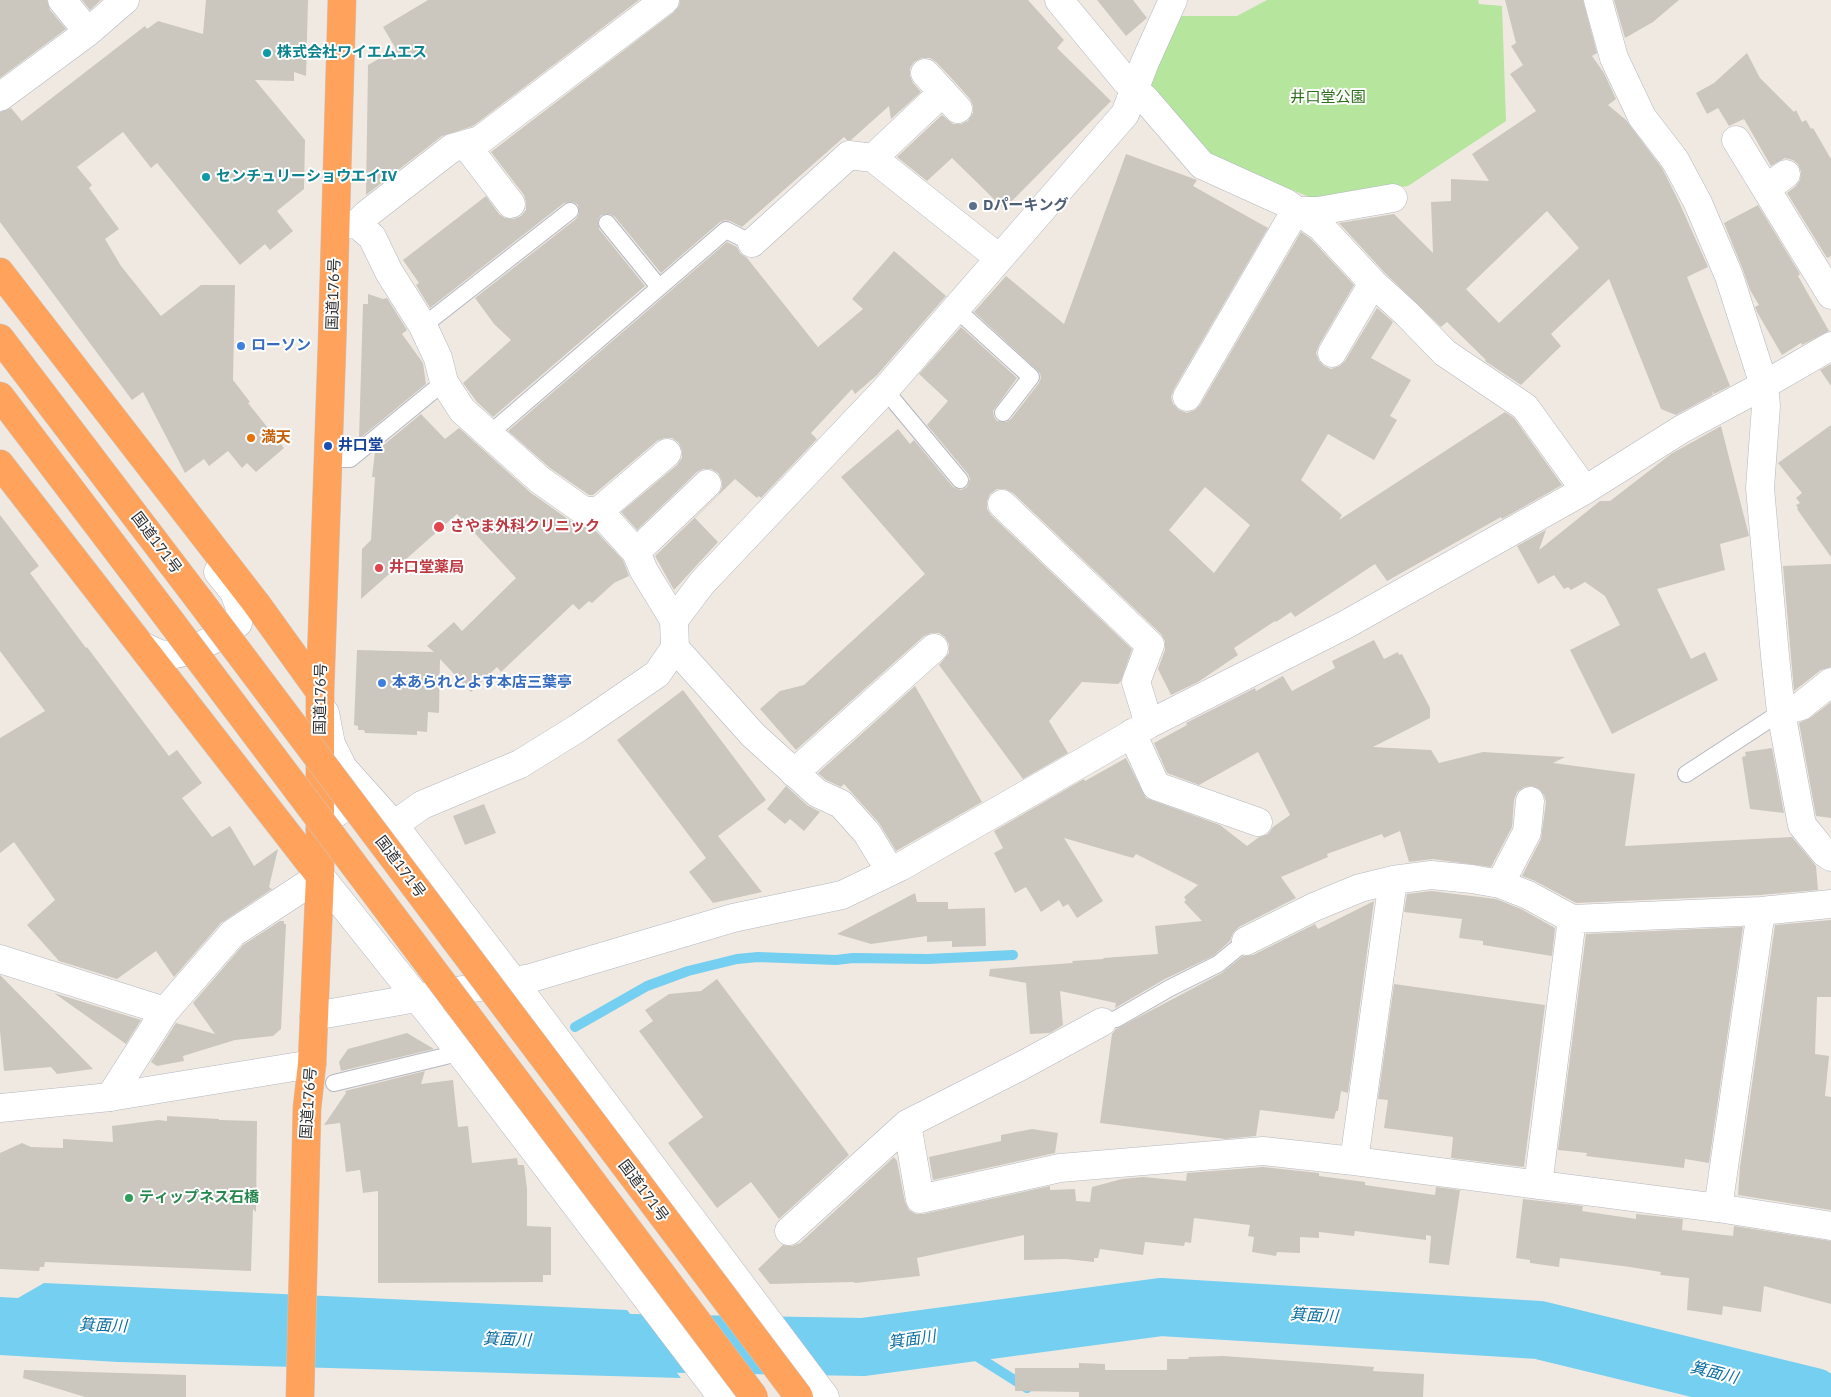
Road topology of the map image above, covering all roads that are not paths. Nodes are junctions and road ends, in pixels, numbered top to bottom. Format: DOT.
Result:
graph roads {
  1 [pos="62,0"];
  2 [pos="125,0"];
  3 [pos="342,0"];
  4 [pos="665,0"];
  5 [pos="1059,0"];
  6 [pos="1173,0"];
  7 [pos="1598,0"];
  8 [pos="88,32"];
  9 [pos="1135,90"];
  10 [pos="942,91"];
  11 [pos="0,97"];
  12 [pos="1736,140"];
  13 [pos="465,144"];
  14 [pos="873,158"];
  15 [pos="1393,198"];
  16 [pos="511,204"];
  17 [pos="570,211"];
  18 [pos="1299,211"];
  19 [pos="607,223"];
  20 [pos="347,224"];
  21 [pos="752,243"];
  22 [pos="999,258"];
  23 [pos="0,272"];
  24 [pos="1373,283"];
  25 [pos="659,286"];
  26 [pos="1831,295"];
  27 [pos="955,308"];
  28 [pos="422,326"];
  29 [pos="0,338"];
  30 [pos="1831,346"];
  31 [pos="1332,353"];
  32 [pos="444,382"];
  33 [pos="1764,385"];
  34 [pos="885,390"];
  35 [pos="0,396"];
  36 [pos="1187,397"];
  37 [pos="1003,413"];
  38 [pos="127,434"];
  39 [pos="488,435"];
  40 [pos="667,453"];
  41 [pos="327,459"];
  42 [pos="0,464"];
  43 [pos="960,480"];
  44 [pos="707,484"];
  45 [pos="1585,490"];
  46 [pos="1002,504"];
  47 [pos="599,511"];
  48 [pos="636,552"];
  49 [pos="674,620"];
  50 [pos="142,646"];
  51 [pos="675,648"];
  52 [pos="934,648"];
  53 [pos="1831,682"];
  54 [pos="320,692"];
  55 [pos="1781,712"];
  56 [pos="1140,729"];
  57 [pos="320,760"];
  58 [pos="794,773"];
  59 [pos="1686,774"];
  60 [pos="1530,801"];
  61 [pos="389,819"];
  62 [pos="1258,822"];
  63 [pos="320,829"];
  64 [pos="1831,857"];
  65 [pos="890,871"];
  66 [pos="320,876"];
  67 [pos="1393,880"];
  68 [pos="1500,884"];
  69 [pos="1831,904"];
  70 [pos="1761,911"];
  71 [pos="1572,919"];
  72 [pos="1246,941"];
  73 [pos="0,958"];
  74 [pos="513,981"];
  75 [pos="418,998"];
  76 [pos="165,1011"];
  77 [pos="314,1016"];
  78 [pos="1102,1022"];
  79 [pos="446,1056"];
  80 [pos="312,1064"];
  81 [pos="334,1083"];
  82 [pos="110,1096"];
  83 [pos="0,1108"];
  84 [pos="907,1124"];
  85 [pos="1354,1161"];
  86 [pos="1538,1185"];
  87 [pos="1718,1208"];
  88 [pos="1831,1226"];
  89 [pos="789,1231"];
  90 [pos="300,1392"];
  91 [pos="720,1395"];
  92 [pos="754,1397"];
  93 [pos="799,1397"];
  94 [pos="825,1397"];
  1 -- 8 [label="street"];
  2 -- 8 [label="street"];
  3 -- 20 [label="highway, 国道176号"];
  4 -- 13 [label="street"];
  5 -- 9 [label="street"];
  6 -- 9 [label="street"];
  7 -- 33 [label="street"];
  8 -- 11 [label="street"];
  9 -- 18 [label="street"];
  9 -- 22 [label="street"];
  10 -- 14 [label="street"];
  12 -- 26 [label="street"];
  13 -- 16 [label="street"];
  13 -- 20 [label="street"];
  14 -- 21 [label="street"];
  14 -- 22 [label="street"];
  15 -- 18 [label="street"];
  17 -- 28 [label="lane"];
  18 -- 24 [label="street"];
  18 -- 36 [label="street"];
  19 -- 25 [label="lane"];
  20 -- 28 [label="street"];
  20 -- 41 [label="highway, 国道176号"];
  21 -- 25 [label="lane"];
  22 -- 27 [label="street"];
  23 -- 38 [label="highway"];
  24 -- 31 [label="street"];
  24 -- 45 [label="street"];
  25 -- 39 [label="lane"];
  27 -- 34 [label="street"];
  27 -- 37 [label="lane"];
  28 -- 32 [label="street"];
  29 -- 57 [label="highway, 国道171号, bridge"];
  30 -- 33 [label="street"];
  32 -- 39 [label="street"];
  32 -- 41 [label="lane"];
  33 -- 45 [label="street"];
  33 -- 55 [label="street"];
  34 -- 43 [label="lane"];
  34 -- 49 [label="street"];
  35 -- 92 [label="highway, bridge"];
  38 -- 50 [label="street"];
  38 -- 54 [label="highway"];
  39 -- 47 [label="street"];
  40 -- 47 [label="street"];
  41 -- 54 [label="highway, 国道176号"];
  42 -- 50 [label="highway"];
  44 -- 48 [label="street"];
  45 -- 56 [label="street"];
  46 -- 56 [label="street"];
  47 -- 48 [label="street"];
  48 -- 49 [label="street"];
  49 -- 51 [label="street"];
  50 -- 66 [label="highway"];
  51 -- 58 [label="street"];
  51 -- 61 [label="street"];
  52 -- 58 [label="street"];
  53 -- 55 [label="street"];
  54 -- 57 [label="highway, 国道176号"];
  54 -- 61 [label="street"];
  55 -- 59 [label="lane"];
  55 -- 64 [label="street"];
  56 -- 62 [label="street"];
  56 -- 65 [label="street"];
  57 -- 63 [label="highway, 国道176号"];
  57 -- 93 [label="highway, 国道171号, bridge"];
  58 -- 65 [label="street"];
  60 -- 68 [label="street"];
  61 -- 63 [label="street"];
  61 -- 74 [label="street"];
  63 -- 66 [label="highway, 国道176号"];
  65 -- 74 [label="street"];
  66 -- 75 [label="street"];
  66 -- 76 [label="street"];
  66 -- 77 [label="highway, 国道176号"];
  67 -- 68 [label="street"];
  67 -- 72 [label="street"];
  67 -- 85 [label="street"];
  68 -- 71 [label="street"];
  69 -- 70 [label="street"];
  70 -- 71 [label="street"];
  70 -- 87 [label="street"];
  71 -- 86 [label="street"];
  72 -- 78 [label="lane"];
  73 -- 76 [label="street"];
  74 -- 75 [label="street"];
  74 -- 94 [label="street"];
  75 -- 77 [label="street"];
  75 -- 91 [label="street"];
  76 -- 82 [label="street"];
  77 -- 80 [label="highway, 国道176号"];
  78 -- 84 [label="street"];
  79 -- 81 [label="lane"];
  80 -- 82 [label="street"];
  80 -- 90 [label="highway, 国道176号"];
  82 -- 83 [label="street"];
  84 -- 85 [label="street"];
  84 -- 89 [label="street"];
  85 -- 86 [label="street"];
  86 -- 87 [label="street"];
  87 -- 88 [label="street"];
}
